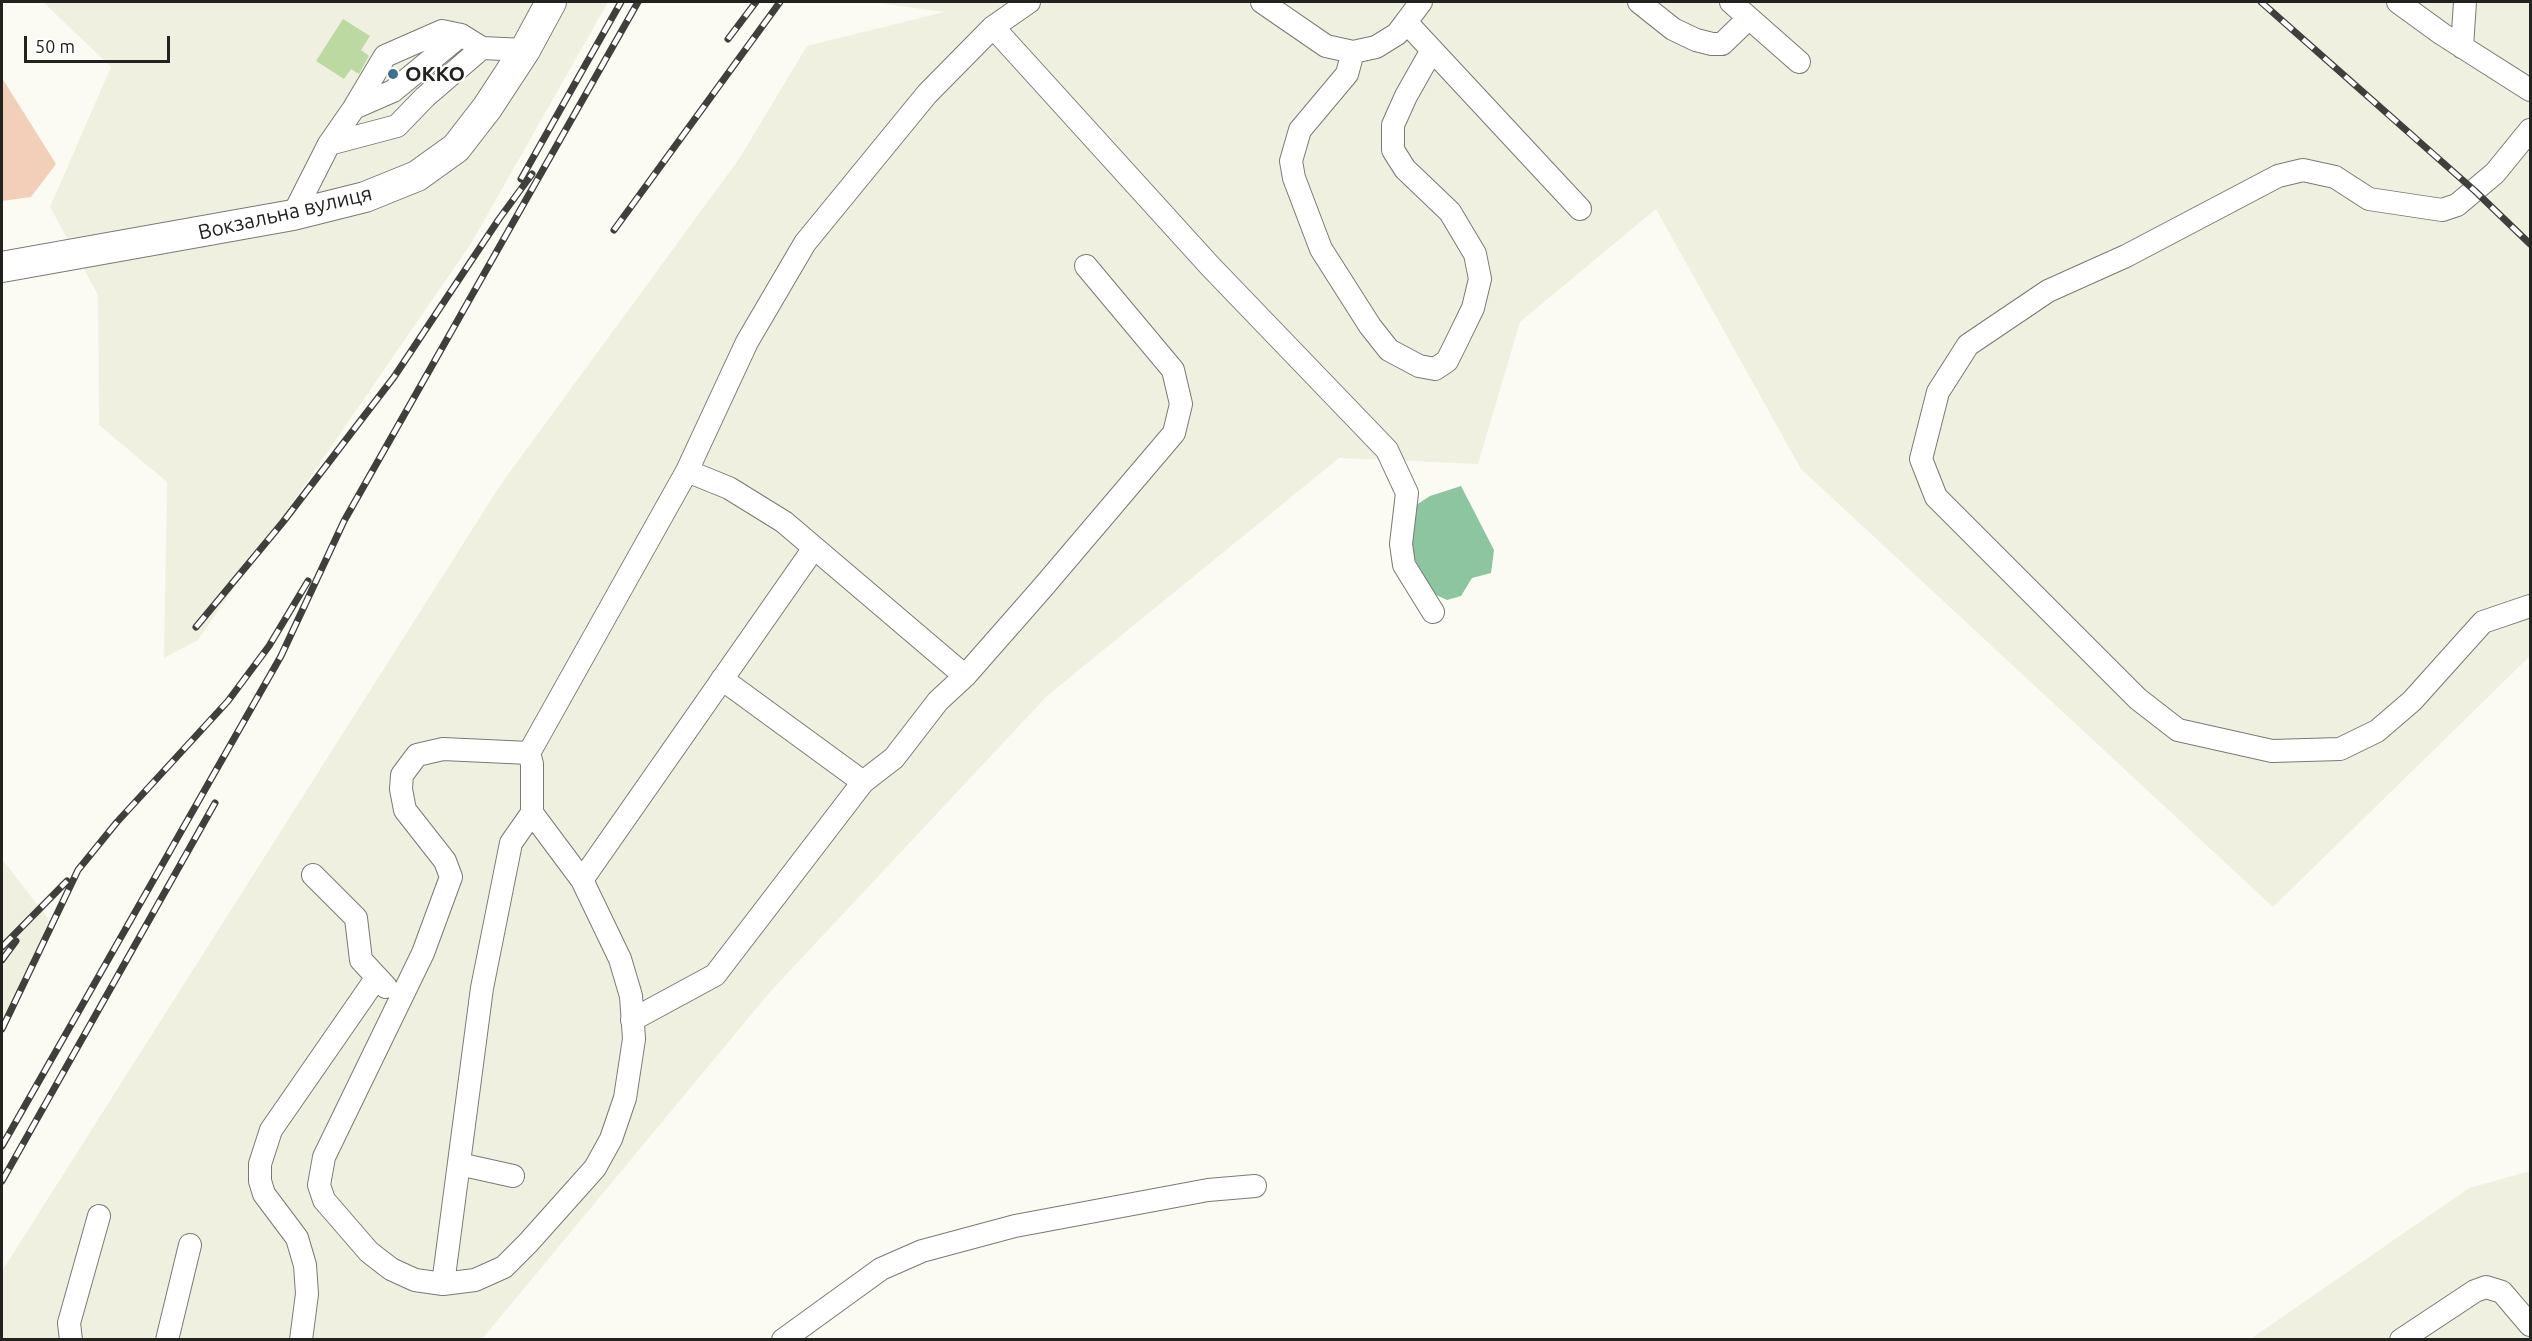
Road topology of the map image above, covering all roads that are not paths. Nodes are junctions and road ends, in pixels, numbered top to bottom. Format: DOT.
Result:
graph roads {
  1 [pos="551,2"];
  2 [pos="1029,2"];
  3 [pos="1262,2"];
  4 [pos="1422,2"];
  5 [pos="1639,2"];
  6 [pos="1731,2"];
  7 [pos="2398,2"];
  8 [pos="2465,2"];
  9 [pos="1749,18"];
  10 [pos="1406,22"];
  11 [pos="993,27"];
  12 [pos="461,35"];
  13 [pos="2462,47"];
  14 [pos="482,48"];
  15 [pos="525,50"];
  16 [pos="1432,50"];
  17 [pos="1353,52"];
  18 [pos="1799,62"];
  19 [pos="2530,90"];
  20 [pos="354,108"];
  21 [pos="2530,130"];
  22 [pos="328,144"];
  23 [pos="1580,209"];
  24 [pos="293,215"];
  25 [pos="1086,266"];
  26 [pos="2,267"];
  27 [pos="687,471"];
  28 [pos="814,548"];
  29 [pos="2530,606"];
  30 [pos="1433,612"];
  31 [pos="965,676"];
  32 [pos="722,680"];
  33 [pos="529,753"];
  34 [pos="863,783"];
  35 [pos="532,813"];
  36 [pos="313,875"];
  37 [pos="582,880"];
  38 [pos="377,977"];
  39 [pos="400,1002"];
  40 [pos="632,1020"];
  41 [pos="459,1164"];
  42 [pos="513,1176"];
  43 [pos="1255,1186"];
  44 [pos="99,1216"];
  45 [pos="190,1245"];
  46 [pos="443,1284"];
  47 [pos="2530,1325"];
  48 [pos="71,1340"];
  49 [pos="167,1340"];
  50 [pos="301,1340"];
  51 [pos="783,1340"];
  52 [pos="2401,1340"];
  1 -- 15 [label="main road, Вокзальна вулиця"];
  2 -- 11 [label="lane"];
  3 -- 17 [label="lane"];
  4 -- 10 [label="lane"];
  5 -- 9 [label="lane"];
  6 -- 9 [label="lane"];
  7 -- 13 [label="lane"];
  8 -- 13 [label="lane"];
  9 -- 18 [label="lane"];
  10 -- 16 [label="lane"];
  10 -- 17 [label="lane"];
  11 -- 27 [label="lane"];
  11 -- 30 [label="lane"];
  12 -- 14 [label="lane"];
  12 -- 20 [label="lane"];
  12 -- 20 [label="lane"];
  13 -- 19 [label="lane"];
  14 -- 15 [label="lane"];
  14 -- 22 [label="lane"];
  15 -- 24 [label="main road, Вокзальна вулиця"];
  16 -- 17 [label="lane"];
  16 -- 23 [label="lane"];
  20 -- 22 [label="lane"];
  21 -- 29 [label="lane"];
  22 -- 24 [label="lane"];
  24 -- 26 [label="main road, Вокзальна вулиця"];
  25 -- 31 [label="lane"];
  27 -- 28 [label="lane"];
  27 -- 33 [label="lane"];
  28 -- 31 [label="lane"];
  28 -- 32 [label="lane"];
  31 -- 34 [label="lane"];
  32 -- 34 [label="lane"];
  32 -- 37 [label="lane"];
  33 -- 35 [label="lane"];
  33 -- 39 [label="lane"];
  34 -- 40 [label="lane"];
  35 -- 37 [label="lane"];
  35 -- 41 [label="lane"];
  36 -- 38 [label="lane"];
  37 -- 40 [label="lane"];
  38 -- 39 [label="lane"];
  38 -- 50 [label="lane"];
  39 -- 46 [label="lane"];
  40 -- 46 [label="lane"];
  41 -- 42 [label="lane"];
  41 -- 46 [label="lane"];
  43 -- 51 [label="lane"];
  44 -- 48 [label="lane"];
  45 -- 49 [label="lane"];
  47 -- 52 [label="lane"];
}
